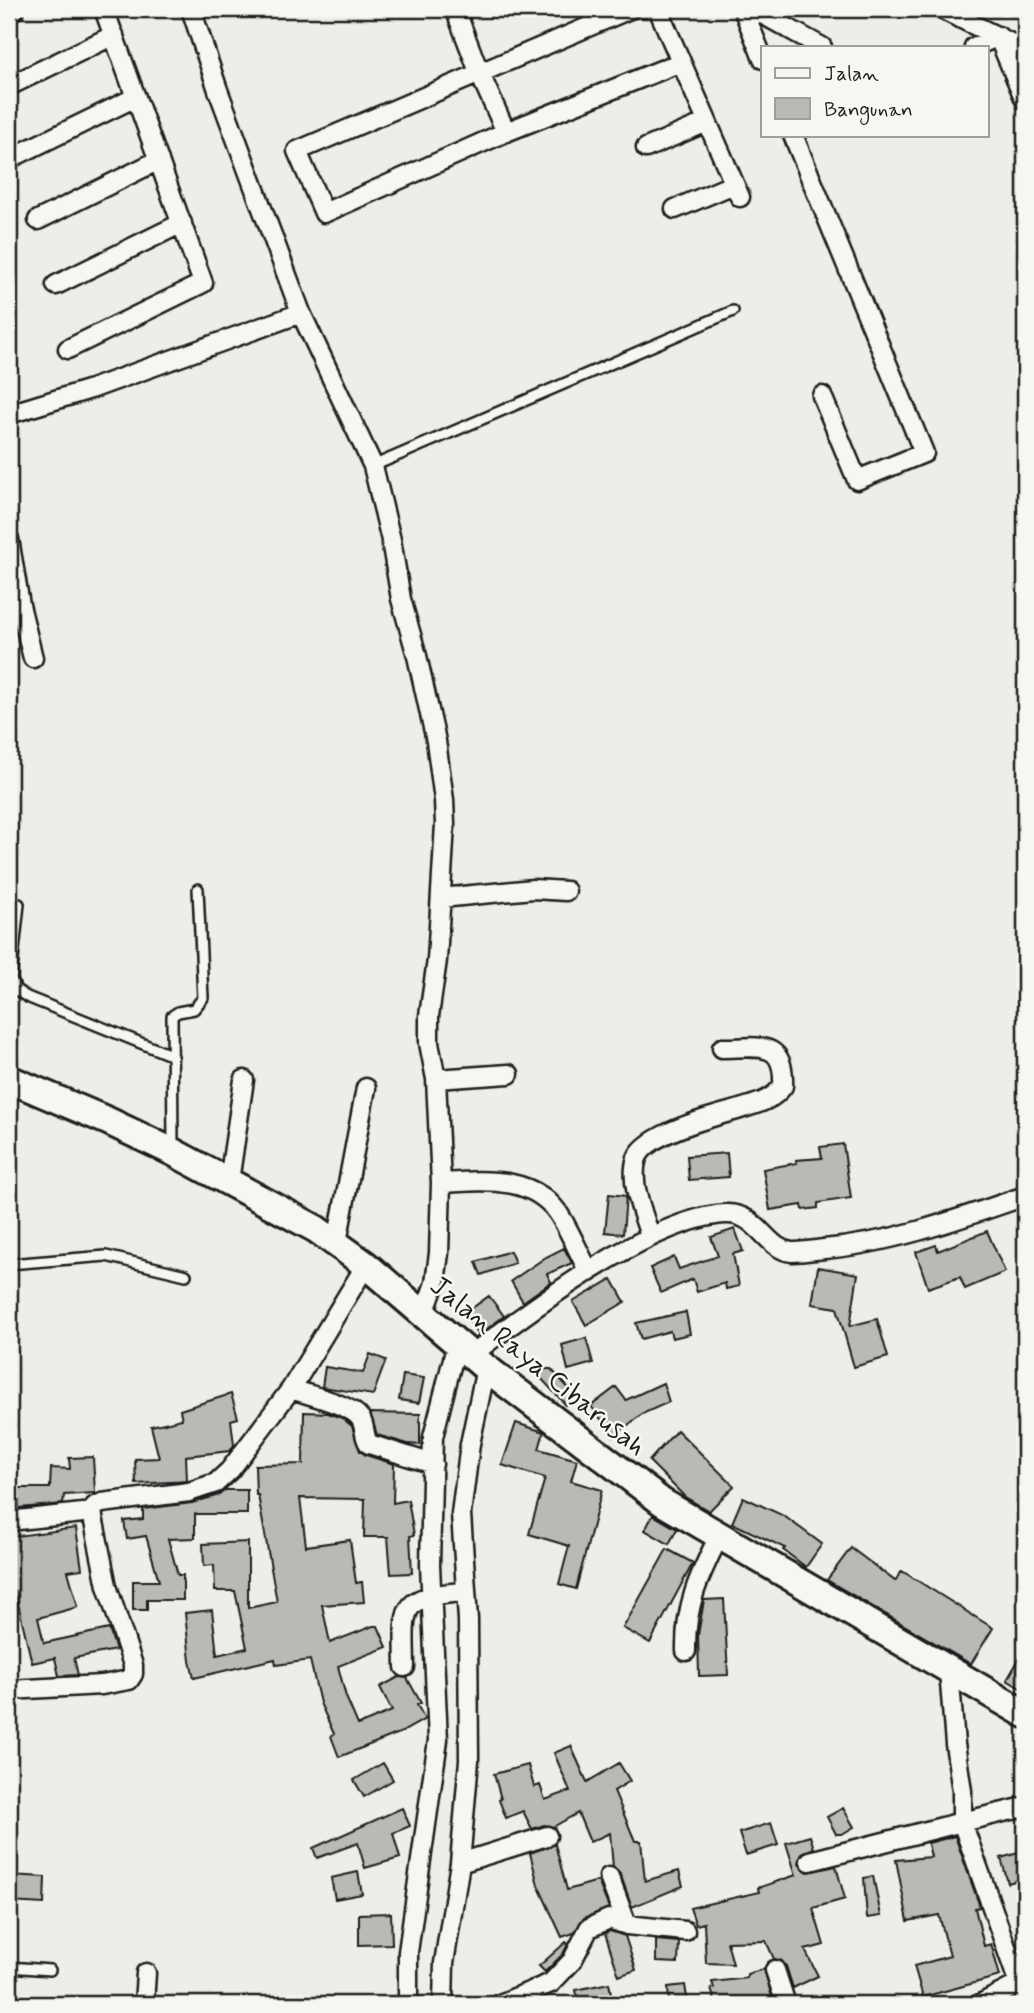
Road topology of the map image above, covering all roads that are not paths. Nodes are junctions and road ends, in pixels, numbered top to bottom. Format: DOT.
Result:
graph roads {
  1 [pos="15,9"];
  2 [pos="104,9"];
  3 [pos="191,9"];
  4 [pos="456,9"];
  5 [pos="630,9"];
  6 [pos="658,9"];
  7 [pos="743,9"];
  8 [pos="752,9"];
  9 [pos="941,9"];
  10 [pos="9,12"];
  11 [pos="114,36"];
  12 [pos="998,36"];
  13 [pos="820,46"];
  14 [pos="976,46"];
  15 [pos="1025,50"];
  16 [pos="761,54"];
  17 [pos="681,62"];
  18 [pos="479,72"];
  19 [pos="9,86"];
  20 [pos="136,97"];
  21 [pos="1025,100"];
  22 [pos="707,122"];
  23 [pos="506,132"];
  24 [pos="793,136"];
  25 [pos="646,148"];
  26 [pos="9,159"];
  27 [pos="159,160"];
  28 [pos="675,209"];
  29 [pos="37,220"];
  30 [pos="182,223"];
  31 [pos="56,285"];
  32 [pos="733,311"];
  33 [pos="301,313"];
  34 [pos="68,349"];
  35 [pos="822,396"];
  36 [pos="9,414"];
  37 [pos="373,466"];
  38 [pos="9,539"];
  39 [pos="14,606"];
  40 [pos="33,659"];
  41 [pos="198,889"];
  42 [pos="566,891"];
  43 [pos="441,898"];
  44 [pos="19,904"];
  45 [pos="722,1048"];
  46 [pos="173,1056"];
  47 [pos="509,1074"];
  48 [pos="9,1079"];
  49 [pos="436,1079"];
  50 [pos="244,1080"];
  51 [pos="366,1088"];
  52 [pos="173,1153"];
  53 [pos="229,1181"];
  54 [pos="442,1183"];
  55 [pos="1025,1196"];
  56 [pos="650,1236"];
  57 [pos="337,1242"];
  58 [pos="9,1264"];
  59 [pos="366,1265"];
  60 [pos="589,1272"];
  61 [pos="186,1275"];
  62 [pos="424,1314"];
  63 [pos="471,1355"];
  64 [pos="291,1389"];
  65 [pos="433,1464"];
  66 [pos="92,1512"];
  67 [pos="9,1521"];
  68 [pos="719,1536"];
  69 [pos="466,1592"];
  70 [pos="432,1594"];
  71 [pos="686,1651"];
  72 [pos="405,1667"];
  73 [pos="949,1671"];
  74 [pos="9,1690"];
  75 [pos="1025,1714"];
  76 [pos="1025,1807"];
  77 [pos="962,1822"];
  78 [pos="547,1836"];
  79 [pos="810,1861"];
  80 [pos="460,1863"];
  81 [pos="609,1877"];
  82 [pos="627,1925"];
  83 [pos="685,1931"];
  84 [pos="9,1967"];
  85 [pos="50,1970"];
  86 [pos="775,1970"];
  87 [pos="146,1973"];
  88 [pos="1022,1984"];
  89 [pos="144,2004"];
  90 [pos="408,2004"];
  91 [pos="443,2004"];
  92 [pos="500,2004"];
  93 [pos="786,2004"];
  94 [pos="980,2004"];
  1 -- 10 [label="street"];
  2 -- 11 [label="street"];
  3 -- 33 [label="street"];
  4 -- 18 [label="street"];
  5 -- 18 [label="street"];
  6 -- 17 [label="street"];
  7 -- 16 [label="street"];
  8 -- 13 [label="street"];
  9 -- 12 [label="street"];
  11 -- 19 [label="street"];
  11 -- 20 [label="street"];
  12 -- 14 [label="street"];
  12 -- 15 [label="street"];
  12 -- 21 [label="street"];
  17 -- 22 [label="street"];
  17 -- 23 [label="street"];
  18 -- 23 [label="street"];
  18 -- 23 [label="street"];
  20 -- 26 [label="street"];
  20 -- 27 [label="street"];
  22 -- 25 [label="street"];
  22 -- 28 [label="street"];
  24 -- 35 [label="street"];
  27 -- 29 [label="street"];
  27 -- 30 [label="street"];
  30 -- 31 [label="street"];
  30 -- 34 [label="street"];
  32 -- 37 [label="lane"];
  33 -- 36 [label="street"];
  33 -- 37 [label="street"];
  37 -- 43 [label="street"];
  38 -- 39 [label="street"];
  39 -- 40 [label="street"];
  41 -- 46 [label="lane"];
  42 -- 43 [label="street"];
  43 -- 49 [label="street"];
  44 -- 46 [label="lane"];
  45 -- 56 [label="street"];
  46 -- 52 [label="lane"];
  47 -- 49 [label="street"];
  48 -- 52 [label="main road, Jalan Raya Cibarusah"];
  49 -- 54 [label="street"];
  50 -- 53 [label="street"];
  51 -- 57 [label="street"];
  52 -- 53 [label="main road, Jalan Raya Cibarusah"];
  53 -- 57 [label="main road, Jalan Raya Cibarusah"];
  54 -- 60 [label="street"];
  54 -- 62 [label="street"];
  55 -- 56 [label="street"];
  56 -- 60 [label="street"];
  57 -- 59 [label="main road, Jalan Raya Cibarusah"];
  58 -- 61 [label="lane"];
  59 -- 62 [label="main road, Jalan Raya Cibarusah"];
  59 -- 64 [label="street"];
  60 -- 63 [label="street"];
  62 -- 63 [label="main road, Jalan Raya Cibarusah"];
  63 -- 65 [label="street"];
  63 -- 68 [label="main road, Jalan Raya Cibarusah"];
  63 -- 69 [label="street"];
  64 -- 65 [label="street"];
  64 -- 66 [label="street"];
  65 -- 70 [label="street"];
  66 -- 67 [label="street"];
  66 -- 74 [label="street"];
  68 -- 71 [label="street"];
  68 -- 73 [label="main road, Jalan Raya Cibarusah"];
  69 -- 70 [label="street"];
  69 -- 80 [label="street"];
  70 -- 72 [label="street"];
  70 -- 90 [label="street"];
  73 -- 75 [label="main road, Jalan Raya Cibarusah"];
  73 -- 77 [label="street"];
  76 -- 77 [label="street"];
  77 -- 79 [label="street"];
  77 -- 88 [label="street"];
  78 -- 80 [label="street"];
  80 -- 91 [label="street"];
  81 -- 82 [label="street"];
  82 -- 83 [label="street"];
  82 -- 92 [label="street"];
  84 -- 85 [label="lane"];
  86 -- 93 [label="street"];
  87 -- 89 [label="street"];
  88 -- 94 [label="street"];
}
